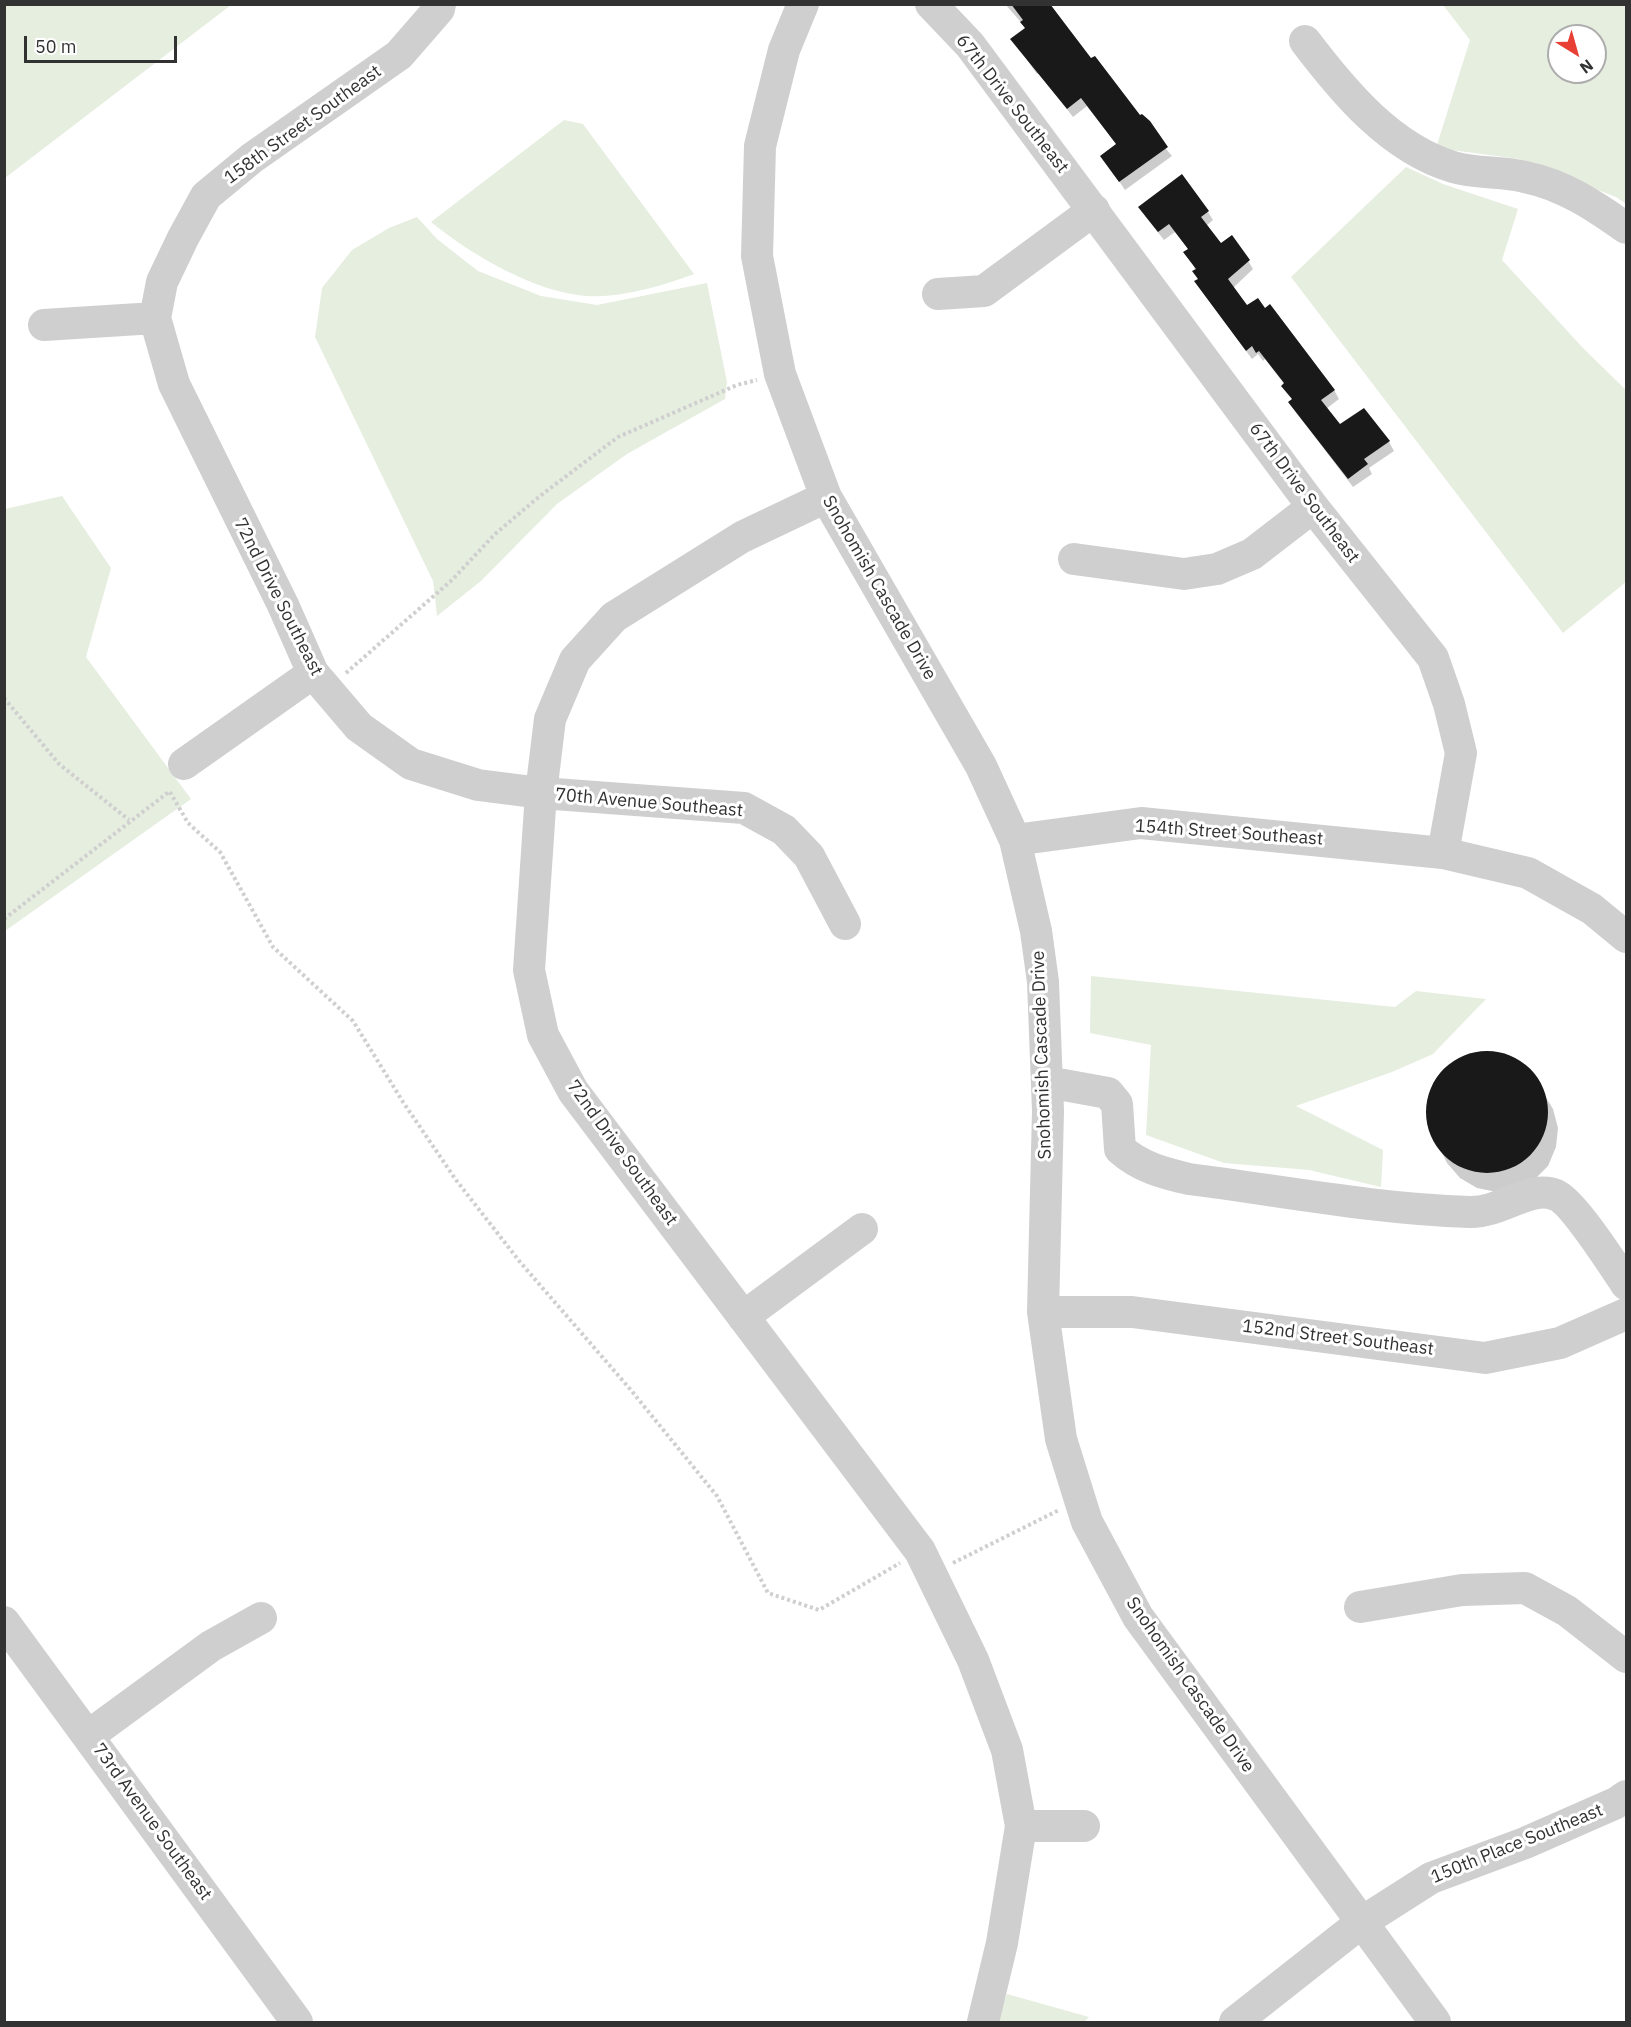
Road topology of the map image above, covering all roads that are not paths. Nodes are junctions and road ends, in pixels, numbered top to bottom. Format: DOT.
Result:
graph roads {
  1 [pos="440,4"];
  2 [pos="802,4"];
  3 [pos="931,4"];
  4 [pos="1305,41"];
  5 [pos="1094,210"];
  6 [pos="1626,228"];
  7 [pos="939,294"];
  8 [pos="155,318"];
  9 [pos="44,325"];
  10 [pos="826,497"];
  11 [pos="1313,507"];
  12 [pos="1074,559"];
  13 [pos="320,681"];
  14 [pos="184,764"];
  15 [pos="541,793"];
  16 [pos="1015,840"];
  17 [pos="1443,852"];
  18 [pos="845,924"];
  19 [pos="1626,937"];
  20 [pos="1047,1082"];
  21 [pos="862,1229"];
  22 [pos="1626,1284"];
  23 [pos="1043,1312"];
  24 [pos="1626,1314"];
  25 [pos="743,1317"];
  26 [pos="1360,1607"];
  27 [pos="261,1618"];
  28 [pos="4,1622"];
  29 [pos="1626,1657"];
  30 [pos="88,1736"];
  31 [pos="1626,1796"];
  32 [pos="1021,1826"];
  33 [pos="1084,1826"];
  34 [pos="1362,1922"];
  35 [pos="297,2022"];
  36 [pos="983,2022"];
  37 [pos="1235,2022"];
  38 [pos="1436,2022"];
  1 -- 8 [label="street, 158th Street Southeast"];
  2 -- 10 [label="street, Snohomish Cascade Drive"];
  3 -- 5 [label="street, 67th Drive Southeast"];
  4 -- 6 [label="street"];
  5 -- 7 [label="street"];
  5 -- 11 [label="street, 67th Drive Southeast"];
  8 -- 9 [label="street"];
  8 -- 13 [label="street, 72nd Drive Southeast"];
  10 -- 15 [label="street"];
  10 -- 16 [label="street, Snohomish Cascade Drive"];
  11 -- 12 [label="street"];
  11 -- 17 [label="street, 67th Drive Southeast"];
  13 -- 14 [label="street"];
  13 -- 15 [label="street, 72nd Drive Southeast"];
  15 -- 18 [label="street, 70th Avenue Southeast"];
  15 -- 25 [label="street, 72nd Drive Southeast"];
  16 -- 17 [label="street, 154th Street Southeast"];
  16 -- 20 [label="street, Snohomish Cascade Drive"];
  17 -- 19 [label="street"];
  20 -- 22 [label="street"];
  20 -- 23 [label="street, Snohomish Cascade Drive"];
  21 -- 25 [label="street"];
  23 -- 24 [label="street, 152nd Street Southeast"];
  23 -- 34 [label="street, Snohomish Cascade Drive"];
  25 -- 32 [label="street, 72nd Drive Southeast"];
  26 -- 29 [label="street"];
  27 -- 30 [label="street"];
  28 -- 30 [label="street, 73rd Avenue Southeast"];
  30 -- 35 [label="street, 73rd Avenue Southeast"];
  31 -- 34 [label="street, 150th Place Southeast"];
  32 -- 33 [label="street"];
  32 -- 36 [label="street, 72nd Drive Southeast"];
  34 -- 37 [label="street, 150th Place Southeast"];
  34 -- 38 [label="street, Snohomish Cascade Drive"];
}
